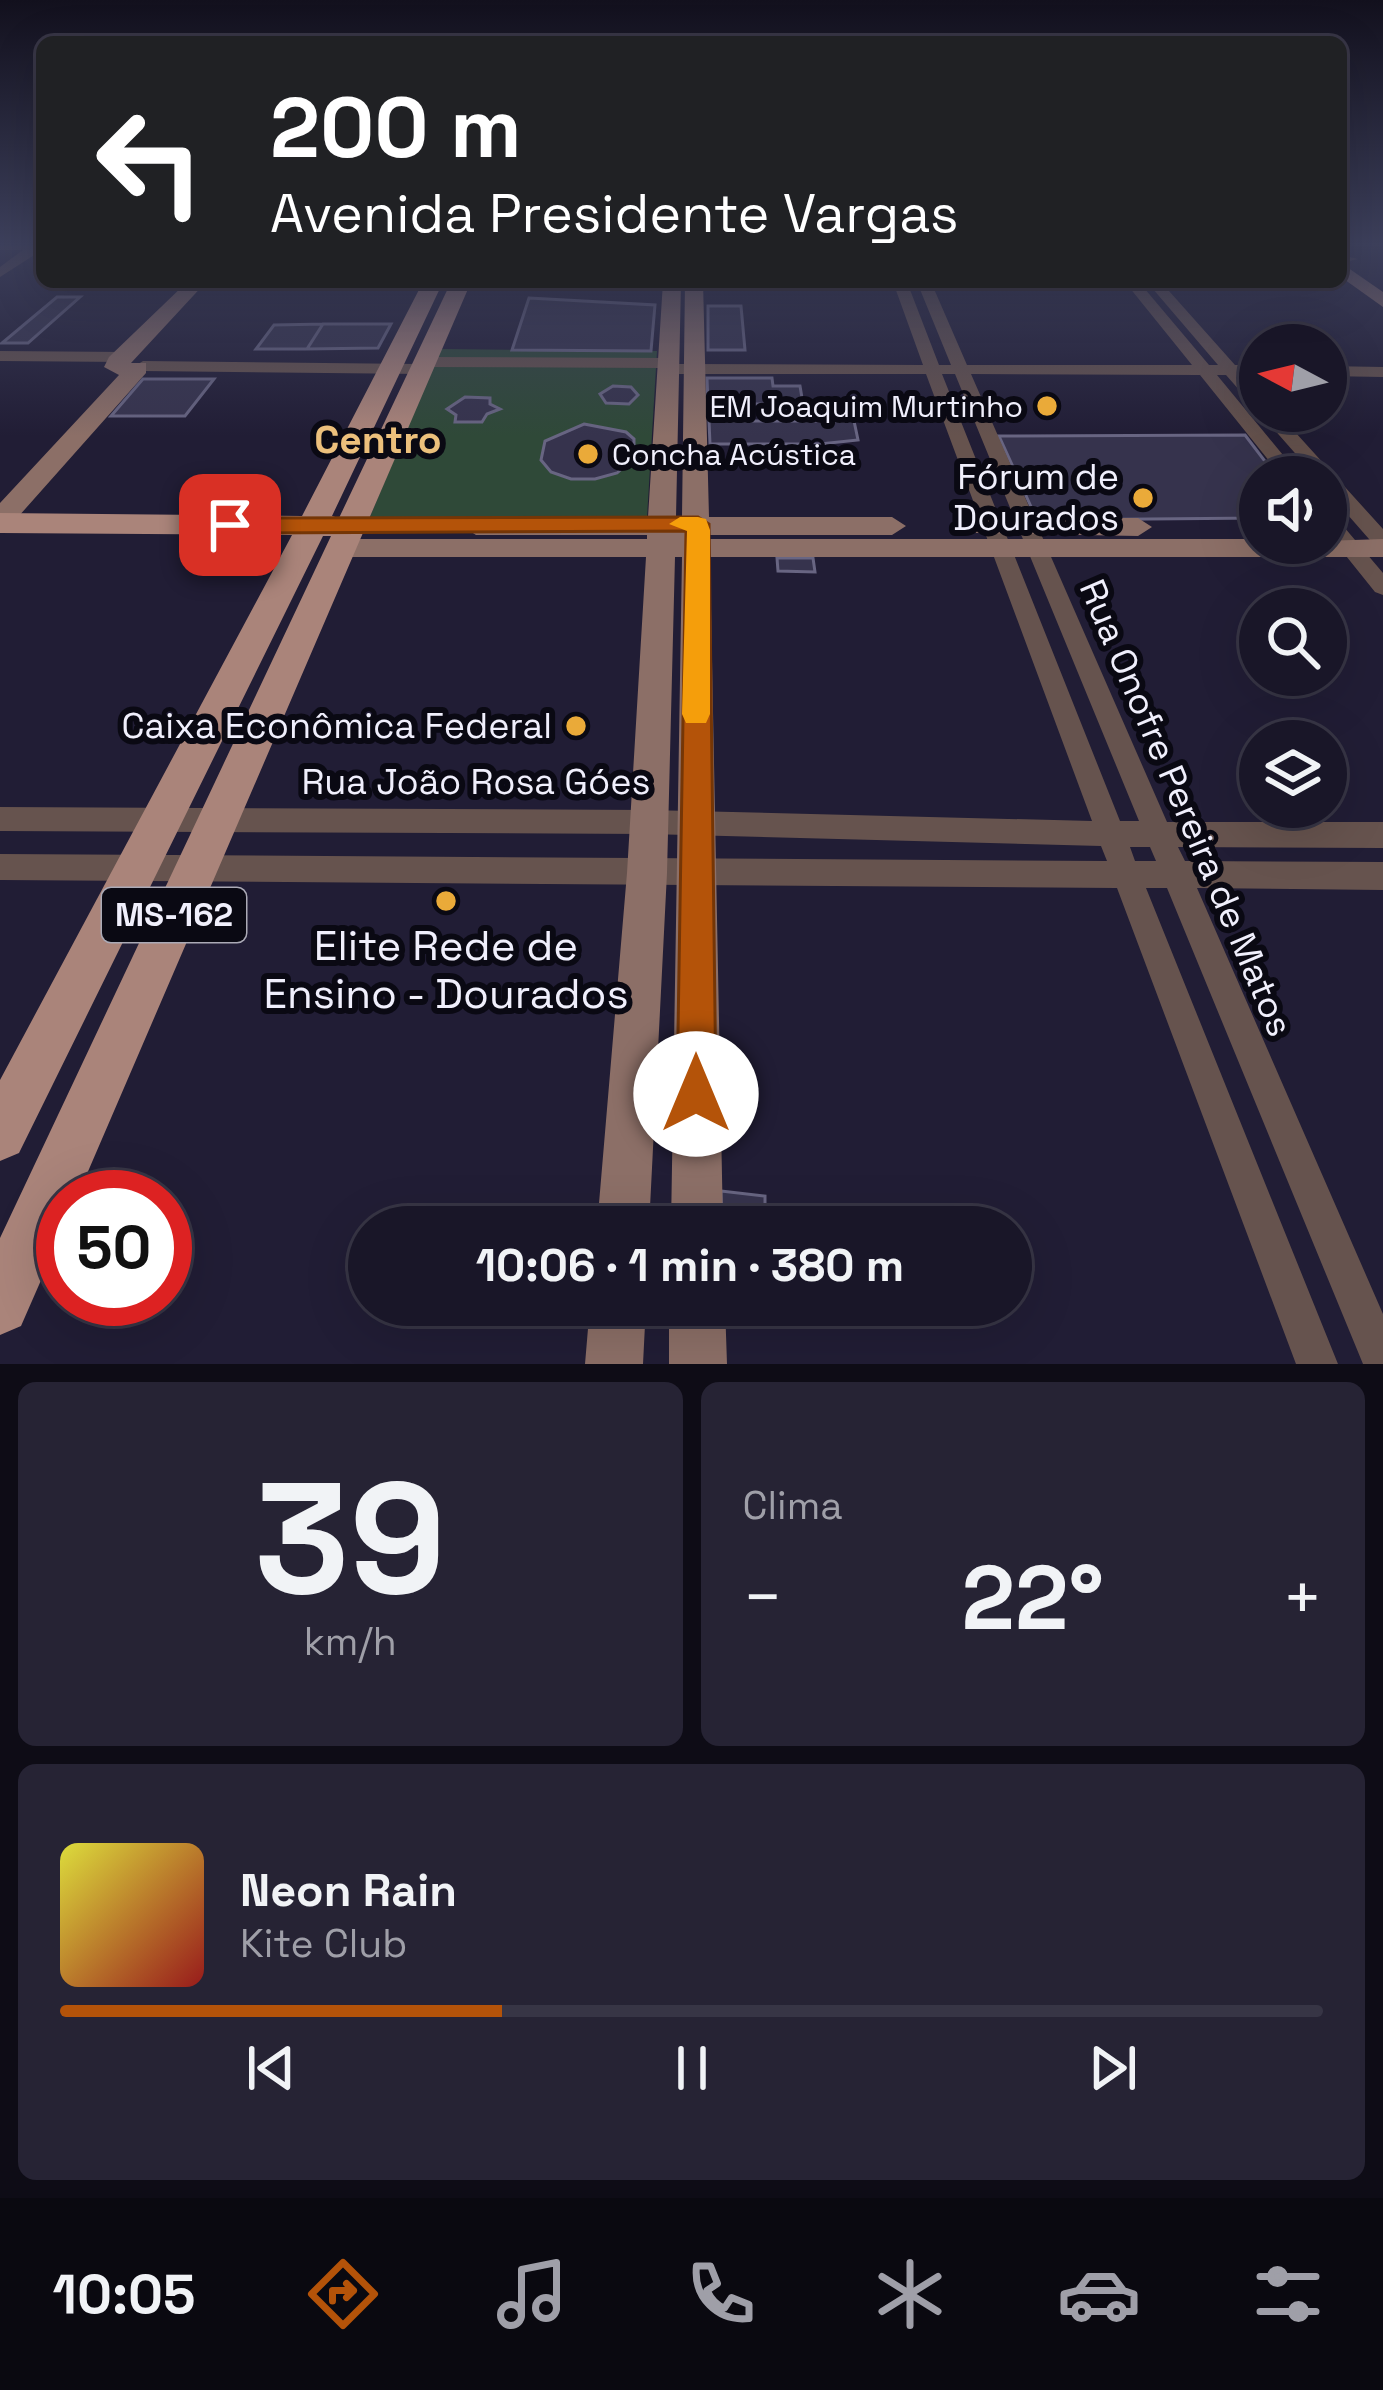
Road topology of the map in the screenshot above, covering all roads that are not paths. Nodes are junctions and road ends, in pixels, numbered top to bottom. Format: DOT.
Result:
graph roads {
  1 [pos="175,310"];
  2 [pos="190,310"];
  3 [pos="426,310"];
  4 [pos="444,310"];
  5 [pos="675,310"];
  6 [pos="689,310"];
  7 [pos="915,310"];
  8 [pos="931,310"];
  9 [pos="1159,310"];
  10 [pos="1174,310"];
  11 [pos="0,356"];
  12 [pos="1347,360"];
  13 [pos="1383,360"];
  14 [pos="1239,361"];
  15 [pos="134,362"];
  16 [pos="413,363"];
  17 [pos="680,363"];
  18 [pos="944,363"];
  19 [pos="1213,364"];
  20 [pos="1239,367"];
  21 [pos="0,368"];
  22 [pos="1347,371"];
  23 [pos="1383,372"];
  24 [pos="1239,386"];
  25 [pos="1286,432"];
  26 [pos="1277,456"];
  27 [pos="1307,456"];
  28 [pos="0,489"];
  29 [pos="0,522"];
  30 [pos="1239,527"];
  31 [pos="1357,532"];
  32 [pos="138,535"];
  33 [pos="680,536"];
  34 [pos="326,537"];
  35 [pos="994,538"];
  36 [pos="1031,538"];
  37 [pos="0,543"];
  38 [pos="1383,587"];
  39 [pos="0,819"];
  40 [pos="217,820"];
  41 [pos="160,821"];
  42 [pos="648,822"];
  43 [pos="694,823"];
  44 [pos="1113,834"];
  45 [pos="1159,834"];
  46 [pos="1383,835"];
  47 [pos="0,867"];
  48 [pos="139,868"];
  49 [pos="195,868"];
  50 [pos="695,872"];
  51 [pos="646,873"];
  52 [pos="1176,875"];
  53 [pos="1130,876"];
  54 [pos="1383,876"];
  55 [pos="0,1134"];
  56 [pos="624,1206"];
  57 [pos="697,1206"];
  58 [pos="0,1305"];
  59 [pos="617,1326"];
  60 [pos="697,1326"];
  61 [pos="1383,1362"];
  62 [pos="614,1364"];
  63 [pos="698,1364"];
  64 [pos="1317,1364"];
  1 -- 15 [label="main road"];
  2 -- 15 [label="main road"];
  3 -- 16 [label="main road, MS-162"];
  4 -- 16 [label="main road, MS-162"];
  5 -- 17 [label="main road"];
  6 -- 17 [label="main road"];
  7 -- 18 [label="street, Rua Onofre Pereira de Matos"];
  8 -- 18 [label="street, Rua Onofre Pereira de Matos"];
  9 -- 19 [label="street"];
  10 -- 19 [label="street"];
  11 -- 15 [label="street"];
  12 -- 13 [label="street"];
  14 -- 19 [label="street"];
  15 -- 16 [label="street"];
  15 -- 21 [label="street"];
  15 -- 28 [label="main road"];
  15 -- 29 [label="main road"];
  16 -- 17 [label="street"];
  16 -- 34 [label="main road, MS-162"];
  17 -- 18 [label="street"];
  17 -- 33 [label="main road"];
  18 -- 19 [label="street"];
  18 -- 35 [label="street, Rua Onofre Pereira de Matos"];
  18 -- 36 [label="street, Rua Onofre Pereira de Matos"];
  19 -- 20 [label="street"];
  19 -- 24 [label="street"];
  19 -- 26 [label="street"];
  22 -- 23 [label="street"];
  25 -- 27 [label="street"];
  29 -- 32 [label="main road"];
  30 -- 36 [label="main road"];
  31 -- 36 [label="main road"];
  31 -- 38 [label="street"];
  32 -- 34 [label="main road"];
  32 -- 37 [label="main road"];
  33 -- 34 [label="main road"];
  33 -- 35 [label="main road"];
  33 -- 42 [label="main road"];
  33 -- 43 [label="main road"];
  34 -- 40 [label="main road, MS-162"];
  34 -- 41 [label="main road, MS-162"];
  35 -- 36 [label="main road"];
  35 -- 44 [label="street, Rua Onofre Pereira de Matos"];
  36 -- 45 [label="street, Rua Onofre Pereira de Matos"];
  39 -- 41 [label="street, Rua João Rosa Góes"];
  40 -- 41 [label="street, Rua João Rosa Góes"];
  40 -- 42 [label="street, Rua João Rosa Góes"];
  40 -- 49 [label="main road, MS-162"];
  41 -- 48 [label="main road, MS-162"];
  42 -- 43 [label="street, Rua João Rosa Góes"];
  42 -- 51 [label="main road"];
  43 -- 44 [label="street, Rua João Rosa Góes"];
  43 -- 50 [label="main road"];
  44 -- 45 [label="street, Rua João Rosa Góes"];
  44 -- 53 [label="street, Rua Onofre Pereira de Matos"];
  45 -- 46 [label="street, Rua João Rosa Góes"];
  45 -- 52 [label="street, Rua Onofre Pereira de Matos"];
  47 -- 48 [label="street"];
  48 -- 49 [label="street"];
  48 -- 55 [label="main road, MS-162"];
  49 -- 51 [label="street"];
  49 -- 58 [label="main road, MS-162"];
  50 -- 51 [label="street"];
  50 -- 53 [label="street"];
  50 -- 57 [label="main road"];
  51 -- 56 [label="main road"];
  52 -- 53 [label="street"];
  52 -- 54 [label="street"];
  52 -- 61 [label="street, Rua Onofre Pereira de Matos"];
  53 -- 64 [label="street, Rua Onofre Pereira de Matos"];
  59 -- 62 [label="main road"];
  60 -- 63 [label="main road"];
}
